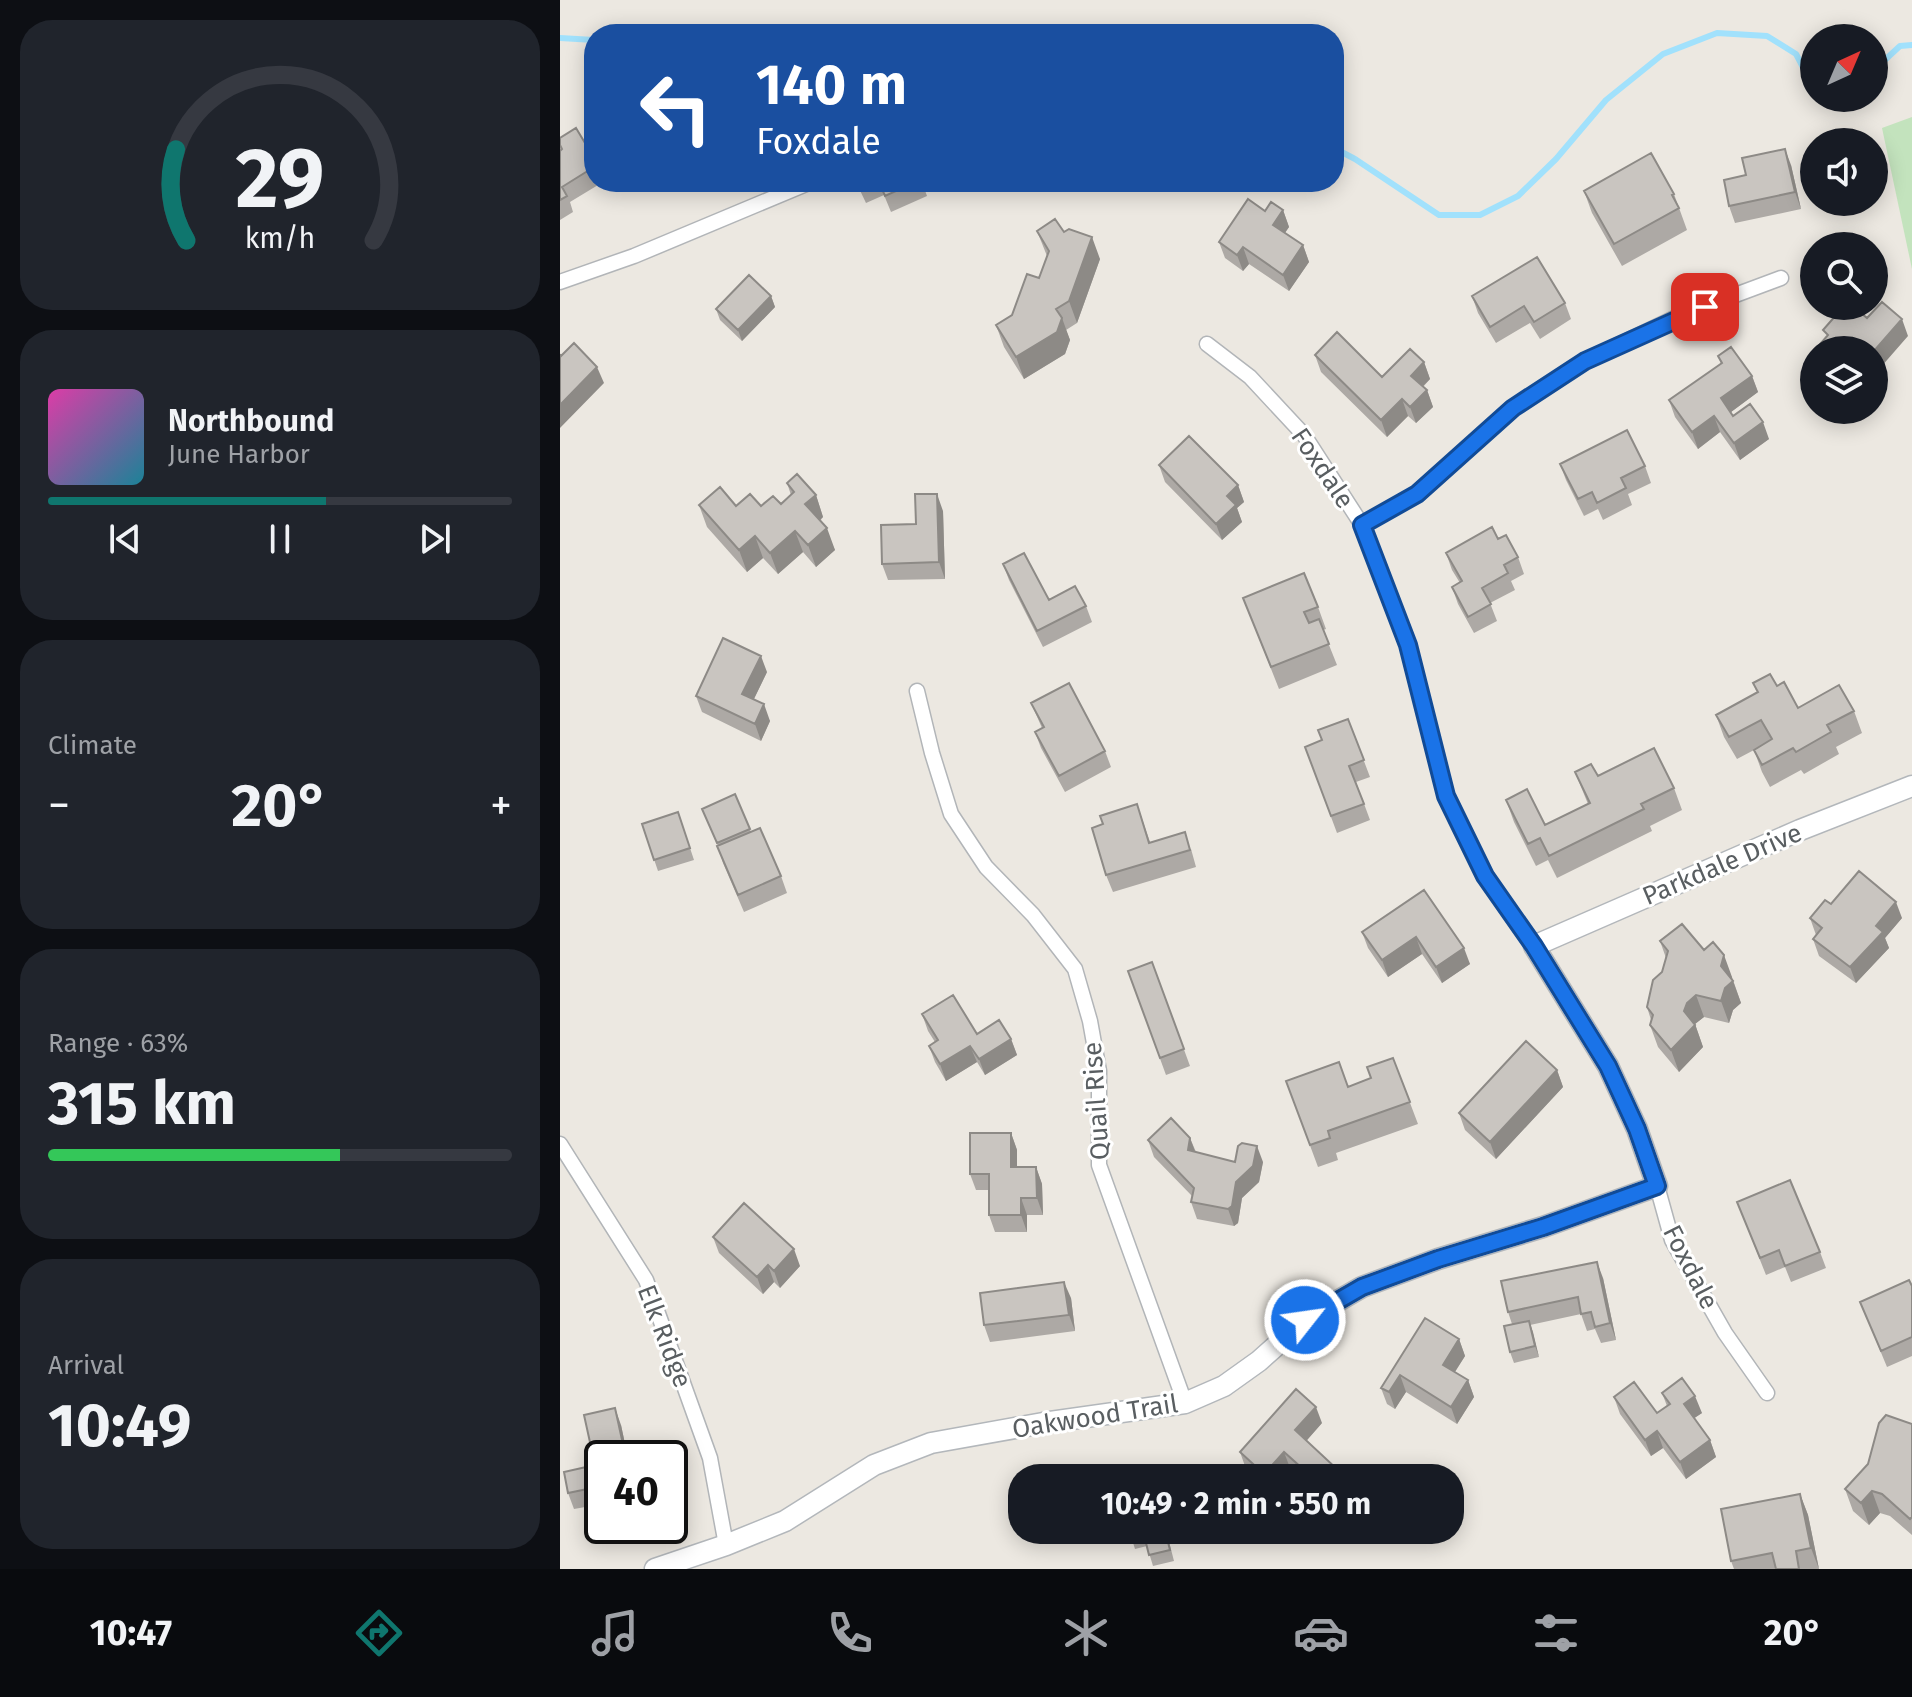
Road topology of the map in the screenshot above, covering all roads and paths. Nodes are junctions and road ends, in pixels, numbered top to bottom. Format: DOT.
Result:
graph roads {
  1 [pos="787,192"];
  2 [pos="1781,278"];
  3 [pos="560,282"];
  4 [pos="1207,344"];
  5 [pos="1362,525"];
  6 [pos="917,691"];
  7 [pos="1912,786"];
  8 [pos="1534,946"];
  9 [pos="560,1144"];
  10 [pos="1657,1186"];
  11 [pos="1767,1393"];
  12 [pos="1185,1403"];
  13 [pos="726,1545"];
  14 [pos="655,1569"];
  1 -- 3 [label="street"];
  2 -- 5 [label="street"];
  4 -- 5 [label="street, Foxdale"];
  5 -- 8 [label="street, Foxdale"];
  6 -- 12 [label="street, Quail Rise"];
  7 -- 8 [label="street, Parkdale Drive"];
  8 -- 10 [label="street, Foxdale"];
  9 -- 13 [label="street, Elk Ridge"];
  10 -- 11 [label="street, Foxdale"];
  10 -- 12 [label="street, Oakwood Trail"];
  12 -- 13 [label="street, Oakwood Trail"];
  13 -- 14 [label="street, Oakwood Trail"];
}
